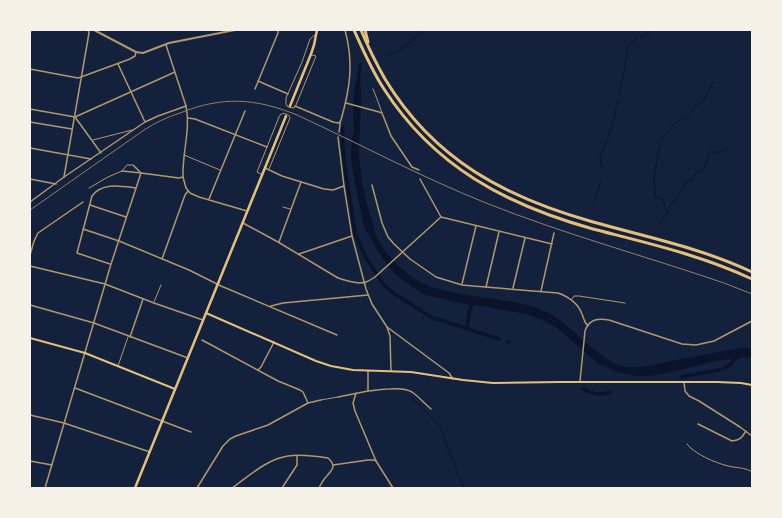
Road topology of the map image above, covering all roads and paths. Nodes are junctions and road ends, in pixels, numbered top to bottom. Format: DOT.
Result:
graph roads {
  1 [pos="31,30"];
  2 [pos="88,30"];
  3 [pos="94,30"];
  4 [pos="235,30"];
  5 [pos="278,30"];
  6 [pos="317,30"];
  7 [pos="345,30"];
  8 [pos="354,30"];
  9 [pos="361,30"];
  10 [pos="365,30"];
  11 [pos="30,34"];
  12 [pos="316,34"];
  13 [pos="165,44"];
  14 [pos="369,49"];
  15 [pos="136,52"];
  16 [pos="311,54"];
  17 [pos="118,63"];
  18 [pos="30,69"];
  19 [pos="175,72"];
  20 [pos="81,77"];
  21 [pos="258,81"];
  22 [pos="255,89"];
  23 [pos="372,89"];
  24 [pos="131,92"];
  25 [pos="288,94"];
  26 [pos="346,103"];
  27 [pos="186,106"];
  28 [pos="290,106"];
  29 [pos="295,106"];
  30 [pos="30,109"];
  31 [pos="245,111"];
  32 [pos="382,113"];
  33 [pos="75,116"];
  34 [pos="286,116"];
  35 [pos="188,118"];
  36 [pos="30,122"];
  37 [pos="145,122"];
  38 [pos="340,122"];
  39 [pos="72,129"];
  40 [pos="135,129"];
  41 [pos="339,132"];
  42 [pos="236,134"];
  43 [pos="338,137"];
  44 [pos="92,141"];
  45 [pos="267,147"];
  46 [pos="30,148"];
  47 [pos="101,153"];
  48 [pos="67,155"];
  49 [pos="184,155"];
  50 [pos="91,159"];
  51 [pos="132,165"];
  52 [pos="265,168"];
  53 [pos="221,170"];
  54 [pos="269,170"];
  55 [pos="419,170"];
  56 [pos="122,171"];
  57 [pos="141,173"];
  58 [pos="262,175"];
  59 [pos="64,177"];
  60 [pos="183,177"];
  61 [pos="30,179"];
  62 [pos="420,179"];
  63 [pos="301,182"];
  64 [pos="56,184"];
  65 [pos="372,185"];
  66 [pos="344,186"];
  67 [pos="89,188"];
  68 [pos="136,188"];
  69 [pos="188,191"];
  70 [pos="209,199"];
  71 [pos="30,202"];
  72 [pos="83,202"];
  73 [pos="90,204"];
  74 [pos="283,207"];
  75 [pos="291,210"];
  76 [pos="247,211"];
  77 [pos="126,217"];
  78 [pos="441,217"];
  79 [pos="242,223"];
  80 [pos="476,226"];
  81 [pos="83,229"];
  82 [pos="499,232"];
  83 [pos="554,233"];
  84 [pos="352,236"];
  85 [pos="525,238"];
  86 [pos="119,241"];
  87 [pos="278,242"];
  88 [pos="552,244"];
  89 [pos="403,252"];
  90 [pos="298,254"];
  91 [pos="30,255"];
  92 [pos="162,259"];
  93 [pos="111,264"];
  94 [pos="30,266"];
  95 [pos="752,272"];
  96 [pos="752,279"];
  97 [pos="364,283"];
  98 [pos="105,284"];
  99 [pos="217,284"];
  100 [pos="462,284"];
  101 [pos="161,285"];
  102 [pos="486,287"];
  103 [pos="513,289"];
  104 [pos="541,291"];
  105 [pos="368,295"];
  106 [pos="143,299"];
  107 [pos="572,299"];
  108 [pos="154,303"];
  109 [pos="625,303"];
  110 [pos="30,305"];
  111 [pos="271,306"];
  112 [pos="206,313"];
  113 [pos="203,320"];
  114 [pos="752,321"];
  115 [pos="94,323"];
  116 [pos="588,326"];
  117 [pos="387,327"];
  118 [pos="337,335"];
  119 [pos="129,336"];
  120 [pos="30,338"];
  121 [pos="202,340"];
  122 [pos="274,342"];
  123 [pos="85,353"];
  124 [pos="188,358"];
  125 [pos="118,366"];
  126 [pos="258,370"];
  127 [pos="368,371"];
  128 [pos="391,371"];
  129 [pos="453,378"];
  130 [pos="580,382"];
  131 [pos="684,382"];
  132 [pos="752,385"];
  133 [pos="75,388"];
  134 [pos="175,389"];
  135 [pos="368,391"];
  136 [pos="356,393"];
  137 [pos="338,397"];
  138 [pos="321,400"];
  139 [pos="308,403"];
  140 [pos="431,409"];
  141 [pos="30,415"];
  142 [pos="162,421"];
  143 [pos="64,423"];
  144 [pos="698,424"];
  145 [pos="746,431"];
  146 [pos="191,432"];
  147 [pos="752,436"];
  148 [pos="687,444"];
  149 [pos="150,452"];
  150 [pos="297,456"];
  151 [pos="30,461"];
  152 [pos="376,461"];
  153 [pos="52,465"];
  154 [pos="333,466"];
  155 [pos="752,472"];
  156 [pos="45,488"];
  157 [pos="136,488"];
  158 [pos="196,488"];
  159 [pos="232,488"];
  160 [pos="282,488"];
  161 [pos="319,488"];
  162 [pos="393,488"];
  1 -- 11 [label="street"];
  2 -- 20 [label="street"];
  3 -- 15 [label="street"];
  4 -- 13 [label="street"];
  5 -- 21 [label="street"];
  6 -- 12 [label="main road"];
  7 -- 26 [label="street"];
  8 -- 96 [label="highway"];
  9 -- 14 [label="highway"];
  10 -- 14 [label="highway"];
  12 -- 16 [label="main road"];
  12 -- 25 [label="street"];
  13 -- 15 [label="street"];
  13 -- 19 [label="street"];
  14 -- 95 [label="highway"];
  15 -- 17 [label="street"];
  16 -- 28 [label="main road"];
  16 -- 29 [label="street"];
  17 -- 20 [label="street"];
  17 -- 24 [label="street"];
  18 -- 20 [label="street"];
  19 -- 24 [label="street"];
  19 -- 27 [label="street"];
  20 -- 33 [label="street"];
  21 -- 22 [label="street"];
  21 -- 25 [label="street"];
  23 -- 32 [label="street"];
  24 -- 33 [label="street"];
  24 -- 37 [label="street"];
  25 -- 29 [label="street"];
  26 -- 32 [label="street"];
  26 -- 38 [label="street"];
  27 -- 35 [label="street"];
  27 -- 37 [label="street"];
  29 -- 38 [label="street"];
  30 -- 33 [label="street"];
  31 -- 42 [label="street"];
  32 -- 55 [label="street"];
  33 -- 39 [label="street"];
  33 -- 44 [label="street"];
  34 -- 52 [label="main road"];
  35 -- 42 [label="street"];
  35 -- 49 [label="street"];
  36 -- 39 [label="street"];
  37 -- 40 [label="street"];
  38 -- 41 [label="street"];
  39 -- 48 [label="street"];
  40 -- 44 [label="street"];
  40 -- 47 [label="street"];
  42 -- 45 [label="street"];
  42 -- 53 [label="street"];
  43 -- 66 [label="street"];
  44 -- 47 [label="street"];
  45 -- 54 [label="street"];
  45 -- 58 [label="street"];
  46 -- 48 [label="street"];
  47 -- 50 [label="street"];
  48 -- 50 [label="street"];
  48 -- 59 [label="street"];
  49 -- 53 [label="street"];
  49 -- 60 [label="street"];
  50 -- 59 [label="street"];
  51 -- 56 [label="street"];
  51 -- 57 [label="street"];
  52 -- 54 [label="street"];
  52 -- 58 [label="main road"];
  53 -- 70 [label="street"];
  54 -- 63 [label="street"];
  56 -- 57 [label="street"];
  56 -- 67 [label="street"];
  57 -- 60 [label="street"];
  57 -- 68 [label="street"];
  58 -- 76 [label="main road"];
  59 -- 64 [label="street"];
  60 -- 69 [label="street"];
  61 -- 64 [label="street"];
  62 -- 78 [label="street"];
  63 -- 66 [label="street"];
  63 -- 75 [label="street"];
  64 -- 71 [label="street"];
  65 -- 89 [label="street"];
  66 -- 84 [label="street"];
  68 -- 73 [label="street"];
  68 -- 77 [label="street"];
  69 -- 70 [label="street"];
  69 -- 92 [label="street"];
  70 -- 76 [label="street"];
  72 -- 91 [label="street"];
  73 -- 77 [label="street"];
  73 -- 81 [label="street"];
  74 -- 75 [label="street"];
  75 -- 87 [label="street"];
  76 -- 79 [label="main road"];
  77 -- 86 [label="street"];
  78 -- 80 [label="street"];
  78 -- 89 [label="street"];
  79 -- 87 [label="street"];
  79 -- 99 [label="main road"];
  80 -- 82 [label="street"];
  80 -- 100 [label="street"];
  81 -- 86 [label="street"];
  81 -- 93 [label="street"];
  82 -- 85 [label="street"];
  82 -- 102 [label="street"];
  83 -- 88 [label="street"];
  84 -- 90 [label="street"];
  84 -- 97 [label="street"];
  85 -- 88 [label="street"];
  85 -- 103 [label="street"];
  86 -- 92 [label="street"];
  86 -- 93 [label="street"];
  87 -- 90 [label="street"];
  88 -- 104 [label="street"];
  89 -- 97 [label="street"];
  89 -- 100 [label="street"];
  90 -- 97 [label="street"];
  92 -- 99 [label="street"];
  93 -- 98 [label="street"];
  94 -- 98 [label="street"];
  97 -- 105 [label="street"];
  98 -- 106 [label="street"];
  98 -- 115 [label="street"];
  99 -- 111 [label="street"];
  99 -- 112 [label="main road"];
  100 -- 102 [label="street"];
  101 -- 108 [label="street"];
  102 -- 103 [label="street"];
  103 -- 104 [label="street"];
  104 -- 107 [label="street"];
  105 -- 111 [label="street"];
  105 -- 117 [label="street"];
  106 -- 108 [label="street"];
  106 -- 119 [label="street"];
  107 -- 109 [label="street"];
  107 -- 116 [label="street"];
  108 -- 113 [label="street"];
  110 -- 115 [label="street"];
  111 -- 118 [label="street"];
  112 -- 113 [label="main road"];
  112 -- 122 [label="main road"];
  113 -- 124 [label="main road"];
  114 -- 116 [label="street"];
  115 -- 119 [label="street"];
  115 -- 123 [label="street"];
  116 -- 130 [label="street"];
  117 -- 128 [label="street"];
  117 -- 129 [label="street"];
  119 -- 124 [label="street"];
  119 -- 125 [label="street"];
  120 -- 123 [label="main road"];
  121 -- 126 [label="street"];
  122 -- 126 [label="street"];
  122 -- 127 [label="main road"];
  123 -- 125 [label="main road"];
  123 -- 133 [label="street"];
  124 -- 134 [label="main road"];
  125 -- 134 [label="main road"];
  126 -- 139 [label="street"];
  127 -- 128 [label="main road"];
  127 -- 135 [label="street"];
  128 -- 129 [label="main road"];
  129 -- 130 [label="main road"];
  130 -- 131 [label="main road"];
  131 -- 132 [label="main road"];
  131 -- 145 [label="street"];
  133 -- 142 [label="street"];
  133 -- 143 [label="street"];
  134 -- 142 [label="main road"];
  135 -- 136 [label="street"];
  135 -- 140 [label="street"];
  136 -- 137 [label="street"];
  136 -- 152 [label="street"];
  137 -- 138 [label="street"];
  138 -- 139 [label="street"];
  139 -- 158 [label="street"];
  141 -- 143 [label="street"];
  142 -- 146 [label="street"];
  142 -- 149 [label="main road"];
  143 -- 149 [label="street"];
  143 -- 153 [label="street"];
  144 -- 145 [label="street"];
  145 -- 147 [label="street"];
  148 -- 155 [label="street"];
  149 -- 157 [label="main road"];
  150 -- 154 [label="street"];
  150 -- 159 [label="street"];
  150 -- 160 [label="street"];
  151 -- 153 [label="street"];
  152 -- 154 [label="street"];
  152 -- 162 [label="street"];
  153 -- 156 [label="street"];
  154 -- 161 [label="street"];
}
